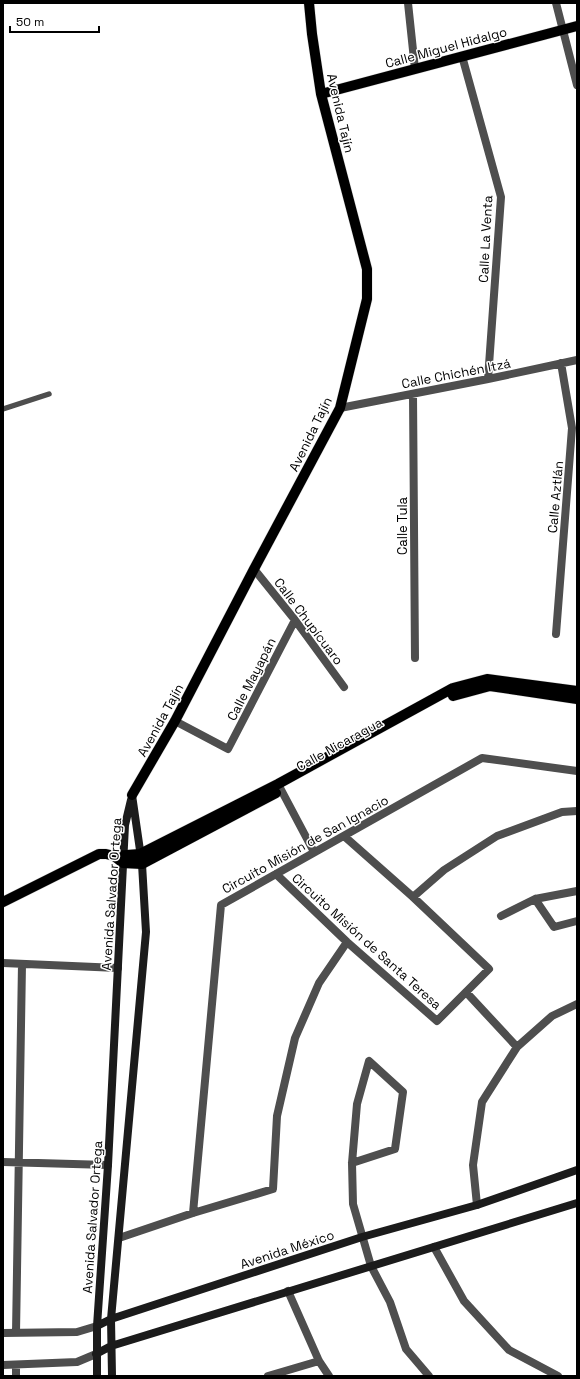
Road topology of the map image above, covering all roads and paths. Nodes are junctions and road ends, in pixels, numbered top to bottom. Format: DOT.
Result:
graph roads {
  1 [pos="309,3"];
  2 [pos="408,3"];
  3 [pos="556,3"];
  4 [pos="577,26"];
  5 [pos="562,29"];
  6 [pos="462,56"];
  7 [pos="415,69"];
  8 [pos="577,85"];
  9 [pos="321,94"];
  10 [pos="577,360"];
  11 [pos="561,363"];
  12 [pos="488,379"];
  13 [pos="49,394"];
  14 [pos="413,394"];
  15 [pos="340,408"];
  16 [pos="3,409"];
  17 [pos="254,569"];
  18 [pos="295,620"];
  19 [pos="556,634"];
  20 [pos="415,658"];
  21 [pos="344,687"];
  22 [pos="577,691"];
  23 [pos="577,699"];
  24 [pos="175,721"];
  25 [pos="577,771"];
  26 [pos="280,787"];
  27 [pos="132,795"];
  28 [pos="577,811"];
  29 [pos="344,836"];
  30 [pos="314,852"];
  31 [pos="120,859"];
  32 [pos="141,859"];
  33 [pos="276,874"];
  34 [pos="577,891"];
  35 [pos="413,897"];
  36 [pos="535,899"];
  37 [pos="3,902"];
  38 [pos="501,916"];
  39 [pos="577,921"];
  40 [pos="347,942"];
  41 [pos="3,963"];
  42 [pos="22,964"];
  43 [pos="118,968"];
  44 [pos="466,992"];
  45 [pos="577,1004"];
  46 [pos="517,1046"];
  47 [pos="3,1162"];
  48 [pos="19,1162"];
  49 [pos="352,1163"];
  50 [pos="108,1166"];
  51 [pos="577,1170"];
  52 [pos="577,1203"];
  53 [pos="477,1205"];
  54 [pos="193,1213"];
  55 [pos="362,1237"];
  56 [pos="119,1238"];
  57 [pos="434,1247"];
  58 [pos="371,1266"];
  59 [pos="288,1291"];
  60 [pos="111,1319"];
  61 [pos="97,1326"];
  62 [pos="3,1332"];
  63 [pos="16,1333"];
  64 [pos="111,1346"];
  65 [pos="96,1354"];
  66 [pos="319,1361"];
  67 [pos="16,1364"];
  68 [pos="3,1365"];
  69 [pos="16,1376"];
  70 [pos="97,1376"];
  71 [pos="112,1376"];
  72 [pos="268,1376"];
  73 [pos="329,1376"];
  74 [pos="429,1376"];
  75 [pos="558,1376"];
  1 -- 9 [label="main road, Avenida Tajín"];
  2 -- 7 [label="street"];
  3 -- 5 [label="street"];
  4 -- 5 [label="main road, Calle Miguel Hidalgo"];
  5 -- 6 [label="main road, Calle Miguel Hidalgo"];
  5 -- 8 [label="street"];
  6 -- 7 [label="main road, Calle Miguel Hidalgo"];
  6 -- 12 [label="street, Calle La Venta"];
  7 -- 9 [label="main road, Calle Miguel Hidalgo"];
  9 -- 15 [label="main road, Avenida Tajín"];
  10 -- 11 [label="street, Calle Chichén Itzá"];
  11 -- 12 [label="street, Calle Chichén Itzá"];
  11 -- 19 [label="street, Calle Aztlán"];
  12 -- 14 [label="street, Calle Chichén Itzá"];
  13 -- 16 [label="lane"];
  14 -- 15 [label="street, Calle Chichén Itzá"];
  14 -- 20 [label="street, Calle Tula"];
  15 -- 17 [label="main road, Avenida Tajín"];
  17 -- 18 [label="street, Calle Chupícuaro"];
  17 -- 24 [label="main road, Avenida Tajín"];
  18 -- 21 [label="street, Calle Chupícuaro"];
  18 -- 24 [label="street, Calle Mayapán"];
  22 -- 26 [label="main road, Calle Nicaragua"];
  23 -- 26 [label="main road, Calle Nicaragua"];
  24 -- 27 [label="main road, Avenida Tajín"];
  25 -- 29 [label="street, Circuito Misión de San Ignacio"];
  26 -- 30 [label="street"];
  26 -- 32 [label="main road, Calle Nicaragua"];
  27 -- 31 [label="main road, Avenida Salvador Ortega"];
  27 -- 32 [label="main road, Avenida Salvador Ortega"];
  28 -- 35 [label="street"];
  29 -- 30 [label="street, Circuito Misión de San Ignacio"];
  29 -- 35 [label="street, Circuito Misión de Santa Teresa"];
  30 -- 33 [label="street, Circuito Misión de San Ignacio"];
  31 -- 32 [label="main road, Calle Nicaragua"];
  31 -- 37 [label="main road, Calle Nicaragua"];
  31 -- 43 [label="main road, Avenida Salvador Ortega"];
  32 -- 56 [label="main road, Avenida Salvador Ortega"];
  33 -- 40 [label="street, Circuito Misión de Santa Teresa"];
  33 -- 54 [label="street, Circuito Misión de San Ignacio"];
  34 -- 36 [label="street"];
  35 -- 44 [label="street, Circuito Misión de Santa Teresa"];
  36 -- 38 [label="street"];
  36 -- 39 [label="street"];
  40 -- 44 [label="street, Circuito Misión de Santa Teresa"];
  40 -- 54 [label="street"];
  41 -- 42 [label="street"];
  42 -- 43 [label="street"];
  42 -- 48 [label="street"];
  43 -- 50 [label="main road, Avenida Salvador Ortega"];
  44 -- 46 [label="street"];
  45 -- 46 [label="street"];
  46 -- 53 [label="street"];
  47 -- 48 [label="street"];
  48 -- 50 [label="street"];
  48 -- 63 [label="street"];
  49 -- 49 [label="street"];
  49 -- 55 [label="street"];
  50 -- 61 [label="main road, Avenida Salvador Ortega"];
  51 -- 53 [label="main road, Avenida México"];
  52 -- 57 [label="main road"];
  53 -- 55 [label="main road, Avenida México"];
  54 -- 56 [label="street"];
  55 -- 58 [label="street"];
  55 -- 60 [label="main road, Avenida México"];
  56 -- 60 [label="main road, Avenida Salvador Ortega"];
  57 -- 58 [label="main road"];
  57 -- 75 [label="street"];
  58 -- 59 [label="main road"];
  58 -- 74 [label="street"];
  59 -- 64 [label="main road"];
  59 -- 66 [label="street"];
  60 -- 61 [label="main road, Avenida México"];
  60 -- 64 [label="main road, Avenida Salvador Ortega"];
  61 -- 63 [label="street, Avenida México"];
  61 -- 65 [label="main road, Avenida Salvador Ortega"];
  62 -- 63 [label="street, Avenida México"];
  64 -- 65 [label="main road"];
  64 -- 71 [label="main road, Avenida Salvador Ortega"];
  65 -- 67 [label="street"];
  65 -- 70 [label="main road, Avenida Salvador Ortega"];
  66 -- 72 [label="street"];
  66 -- 73 [label="street"];
  67 -- 68 [label="street"];
  67 -- 69 [label="street"];
}
